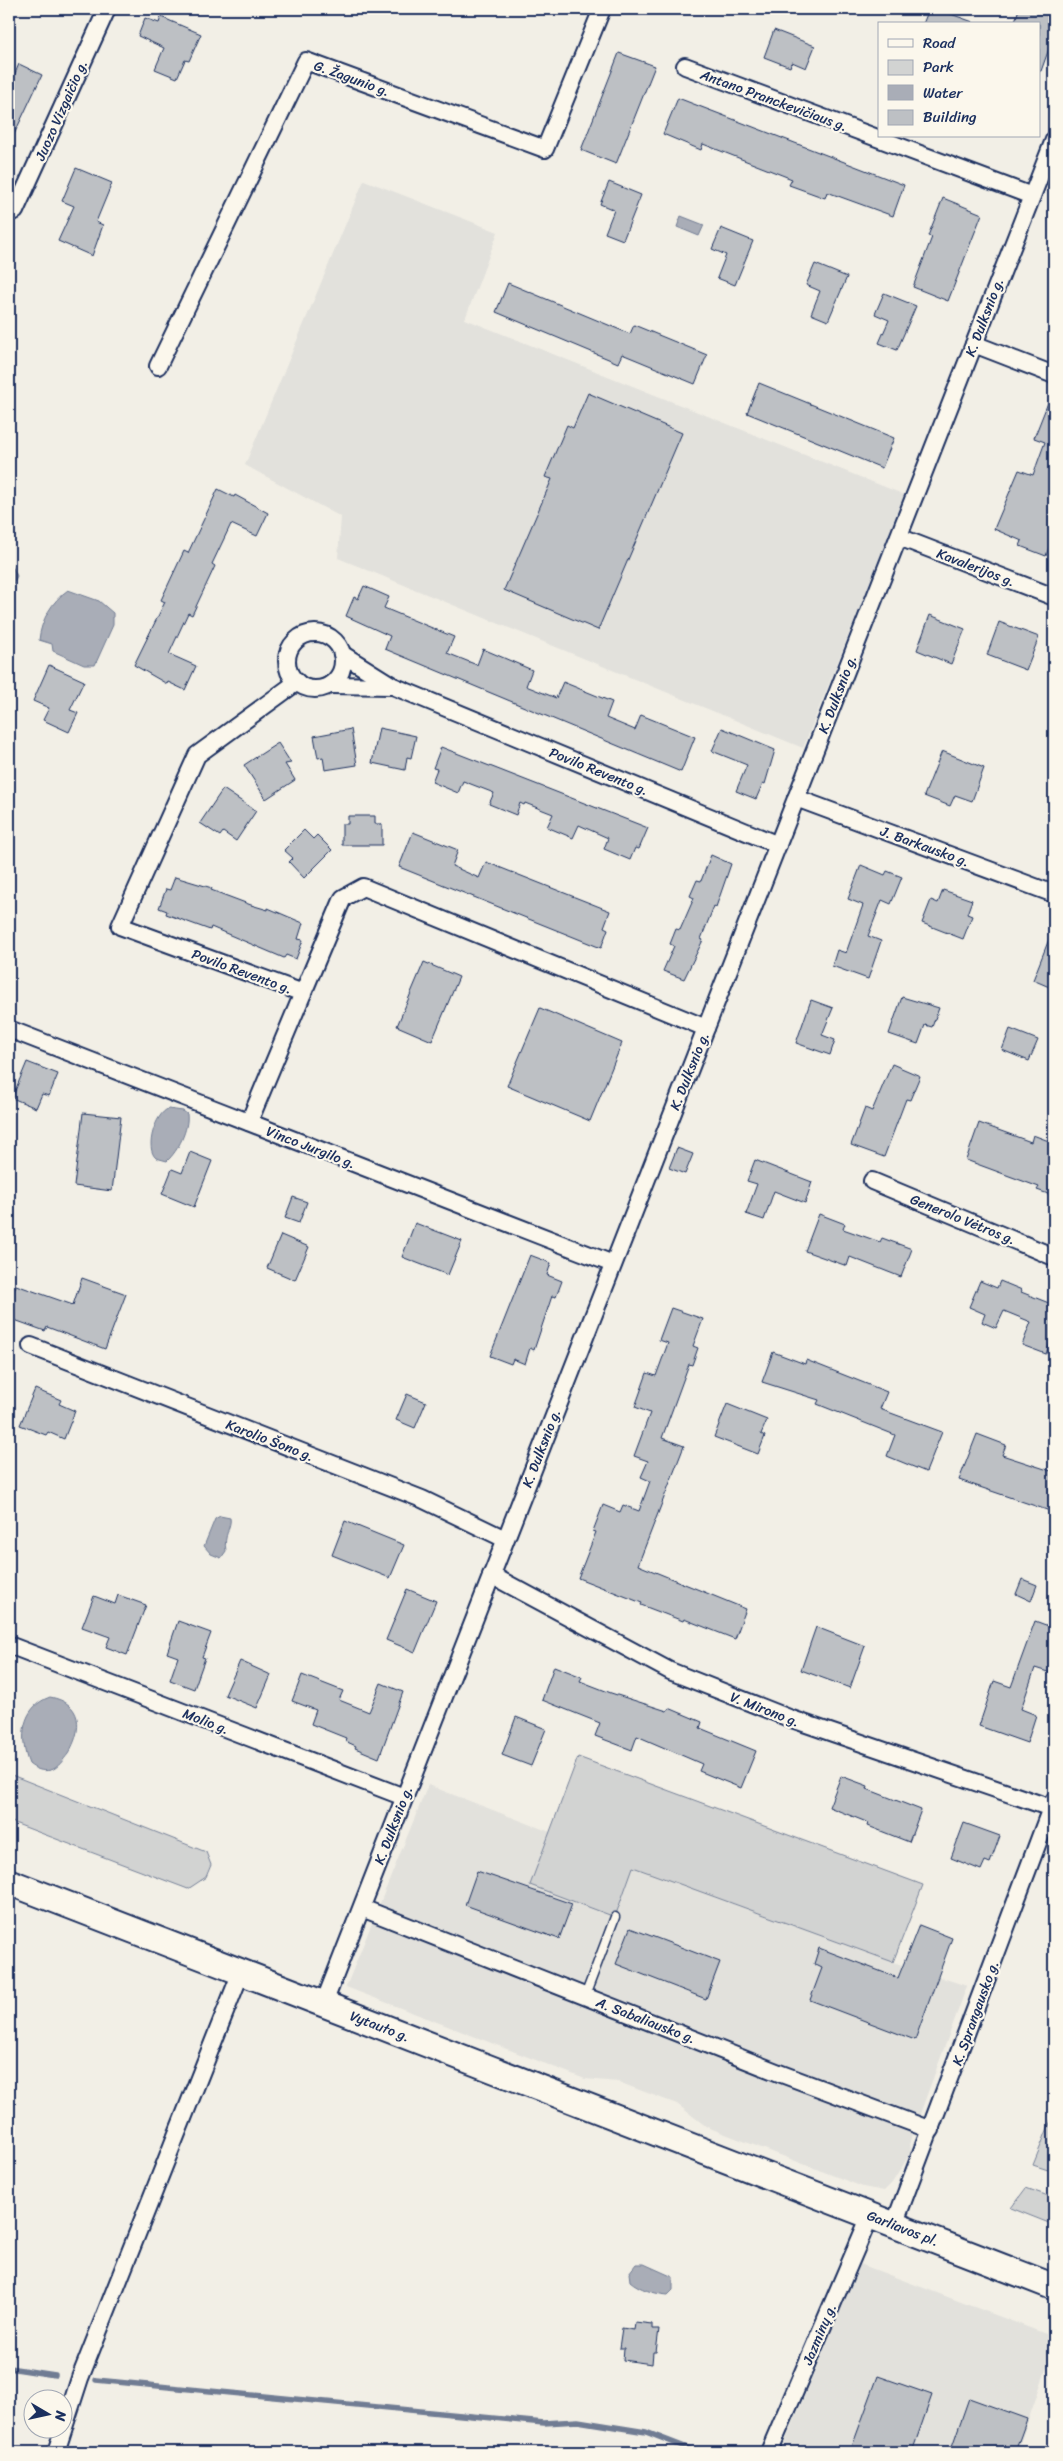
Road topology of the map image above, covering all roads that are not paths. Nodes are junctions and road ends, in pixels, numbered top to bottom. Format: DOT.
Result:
graph roads {
  1 [pos="107,9"];
  2 [pos="602,9"];
  3 [pos="685,66"];
  4 [pos="1054,140"];
  5 [pos="1032,196"];
  6 [pos="16,211"];
  7 [pos="974,344"];
  8 [pos="158,366"];
  9 [pos="1054,375"];
  10 [pos="899,537"];
  11 [pos="1054,597"];
  12 [pos="342,654"];
  13 [pos="297,682"];
  14 [pos="330,685"];
  15 [pos="393,686"];
  16 [pos="796,798"];
  17 [pos="778,845"];
  18 [pos="1054,894"];
  19 [pos="303,993"];
  20 [pos="706,1028"];
  21 [pos="9,1029"];
  22 [pos="249,1122"];
  23 [pos="872,1181"];
  24 [pos="1054,1257"];
  25 [pos="613,1264"];
  26 [pos="32,1346"];
  27 [pos="505,1539"];
  28 [pos="490,1575"];
  29 [pos="9,1645"];
  30 [pos="404,1797"];
  31 [pos="1053,1806"];
  32 [pos="9,1882"];
  33 [pos="362,1908"];
  34 [pos="615,1917"];
  35 [pos="241,1972"];
  36 [pos="585,1996"];
  37 [pos="324,2004"];
  38 [pos="931,2130"];
  39 [pos="751,2170"];
  40 [pos="870,2216"];
  41 [pos="894,2225"];
  42 [pos="1054,2287"];
  43 [pos="56,2452"];
  44 [pos="769,2452"];
  1 -- 6 [label="street, Juozo Vizgaičio g."];
  2 -- 8 [label="street, G. Žagunio g."];
  3 -- 5 [label="street, Antano Pranckevičiaus g."];
  4 -- 5 [label="street, K. Dulksnio g."];
  5 -- 7 [label="street, K. Dulksnio g."];
  7 -- 9 [label="street"];
  7 -- 10 [label="street, K. Dulksnio g."];
  10 -- 11 [label="street, Kavalerijos g."];
  10 -- 16 [label="street, K. Dulksnio g."];
  12 -- 13 [label="street, Povilo Revento g."];
  12 -- 14 [label="street"];
  12 -- 15 [label="street, Povilo Revento g."];
  13 -- 14 [label="street, Povilo Revento g."];
  13 -- 19 [label="street, Povilo Revento g."];
  14 -- 15 [label="street, Povilo Revento g."];
  15 -- 17 [label="street, Povilo Revento g."];
  16 -- 17 [label="street, K. Dulksnio g."];
  16 -- 18 [label="street, J. Barkausko g."];
  17 -- 20 [label="street, K. Dulksnio g."];
  19 -- 20 [label="street, Povilo Revento g."];
  19 -- 22 [label="street"];
  20 -- 25 [label="street, K. Dulksnio g."];
  21 -- 22 [label="street, Vinco Jurgilo g."];
  22 -- 25 [label="street, Vinco Jurgilo g."];
  23 -- 24 [label="street, Generolo Vėtros g."];
  25 -- 27 [label="street, K. Dulksnio g."];
  26 -- 27 [label="street, Karolio Šono g."];
  27 -- 28 [label="street, K. Dulksnio g."];
  28 -- 30 [label="street, K. Dulksnio g."];
  28 -- 31 [label="street, V. Mirono g."];
  29 -- 30 [label="street, Molio g."];
  30 -- 33 [label="street, K. Dulksnio g."];
  31 -- 38 [label="street, K. Sprangausko g."];
  32 -- 35 [label="main road, Vytauto g."];
  33 -- 36 [label="street, A. Sabaliausko g."];
  33 -- 37 [label="street, K. Dulksnio g."];
  34 -- 36 [label="lane"];
  35 -- 37 [label="main road, Vytauto g."];
  35 -- 43 [label="street"];
  36 -- 38 [label="street, A. Sabaliausko g."];
  37 -- 39 [label="main road, Vytauto g."];
  38 -- 41 [label="street, K. Sprangausko g."];
  39 -- 40 [label="main road, Garliavos pl."];
  40 -- 41 [label="main road, Garliavos pl."];
  40 -- 44 [label="street, Jazminų g."];
  41 -- 42 [label="main road, Garliavos pl."];
}
